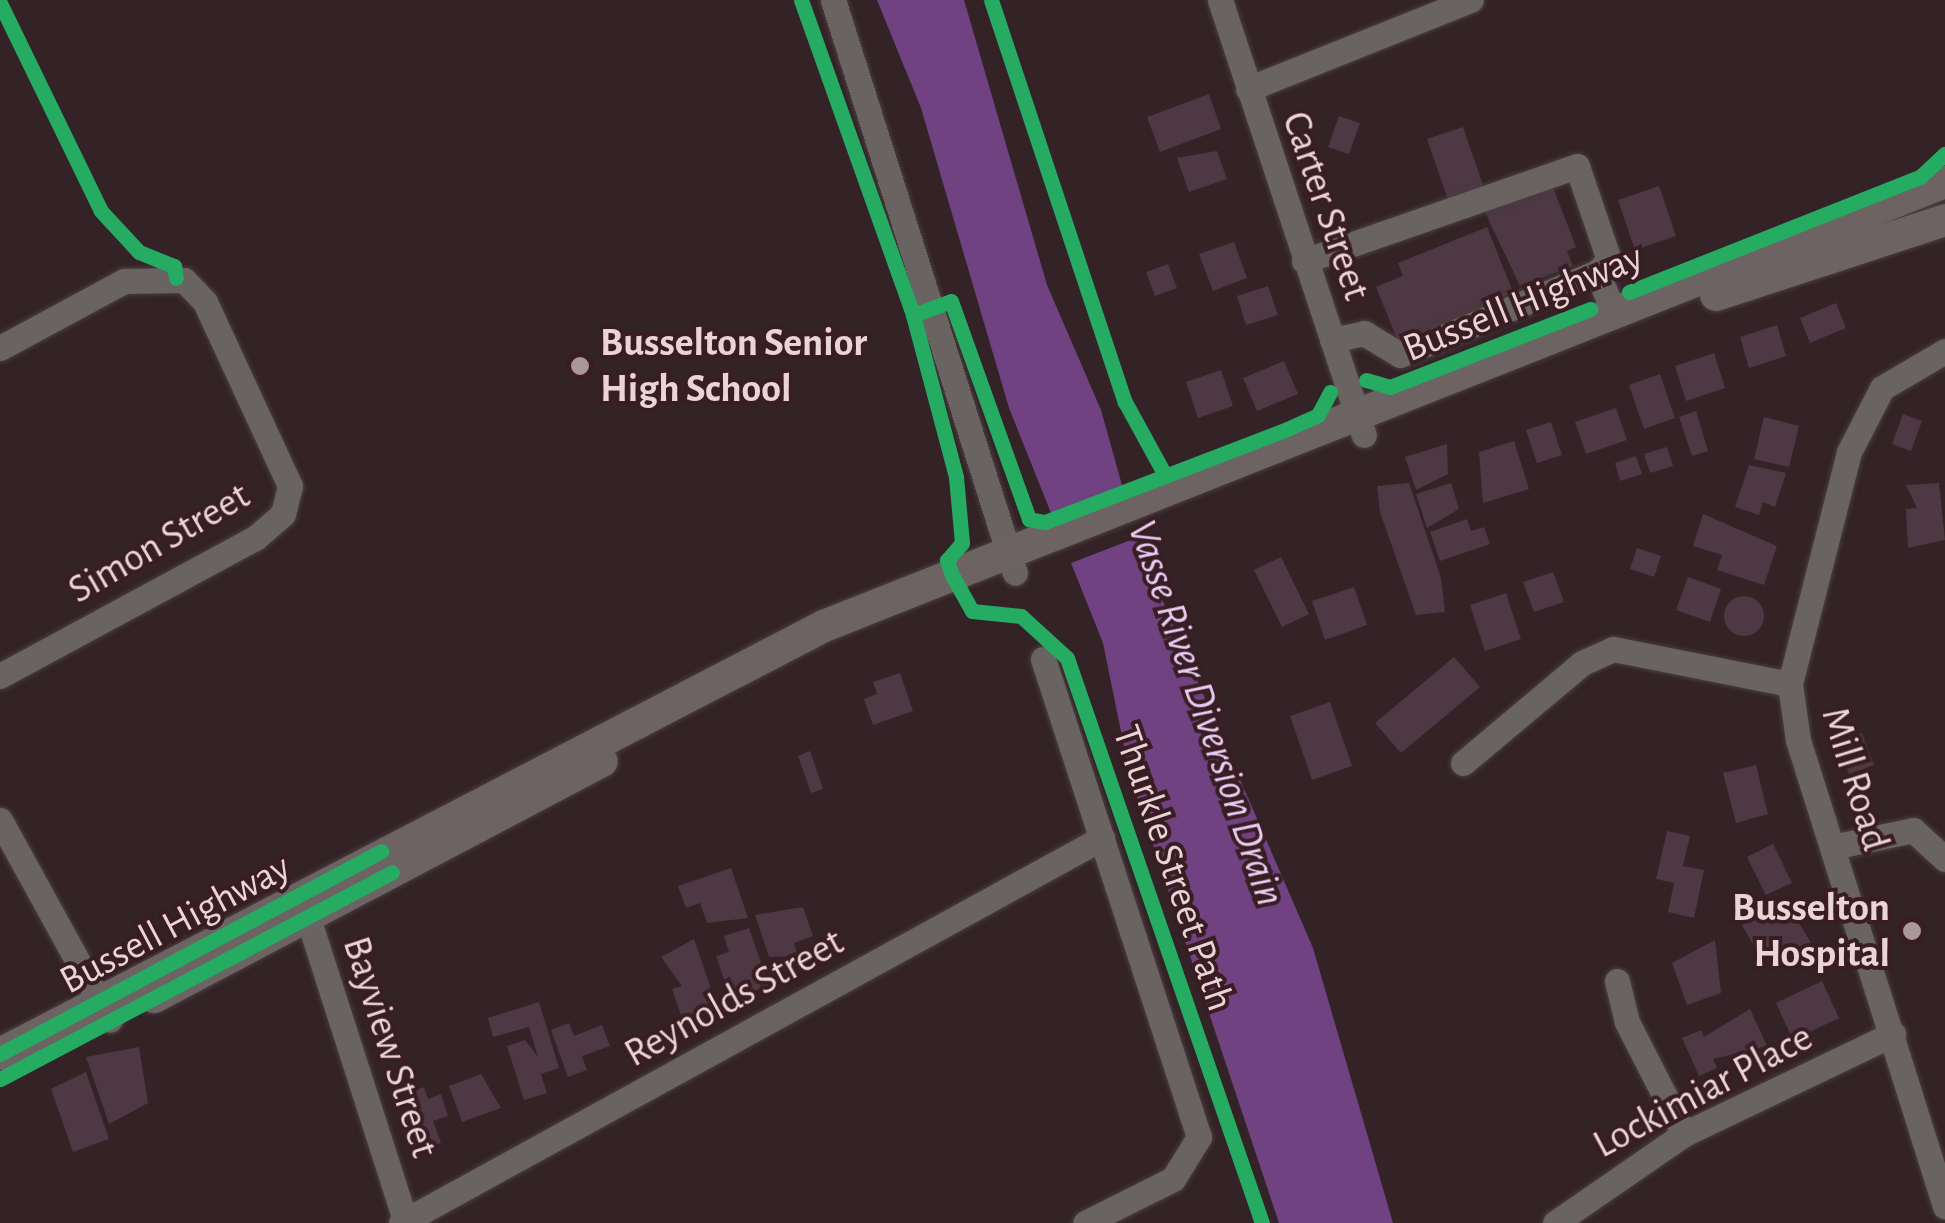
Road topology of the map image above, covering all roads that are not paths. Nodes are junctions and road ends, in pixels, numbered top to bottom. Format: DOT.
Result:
graph roads {
  1 [pos="834,0"];
  2 [pos="1220,0"];
  3 [pos="1471,0"];
  4 [pos="1248,89"];
  5 [pos="1945,182"];
  6 [pos="1945,220"];
  7 [pos="1304,261"];
  8 [pos="1597,272"];
  9 [pos="1614,312"];
  10 [pos="1332,340"];
  11 [pos="0,348"];
  12 [pos="1945,351"];
  13 [pos="1360,425"];
  14 [pos="1011,562"];
  15 [pos="1043,659"];
  16 [pos="0,676"];
  17 [pos="1790,684"];
  18 [pos="1464,763"];
  19 [pos="0,820"];
  20 [pos="1102,838"];
  21 [pos="1837,846"];
  22 [pos="1945,859"];
  23 [pos="305,905"];
  24 [pos="1616,981"];
  25 [pos="106,1010"];
  26 [pos="1893,1034"];
  27 [pos="0,1054"];
  28 [pos="0,1079"];
  29 [pos="1684,1134"];
  30 [pos="1945,1206"];
  31 [pos="1127,1213"];
  32 [pos="404,1222"];
  33 [pos="1085,1223"];
  34 [pos="1555,1223"];
  1 -- 14 [label="street"];
  2 -- 4 [label="street, Carter Street"];
  3 -- 4 [label="street"];
  4 -- 7 [label="street, Carter Street"];
  5 -- 9 [label="main road, Bussell Highway"];
  6 -- 13 [label="main road, Bussell Highway"];
  7 -- 8 [label="street"];
  7 -- 10 [label="street, Carter Street"];
  8 -- 9 [label="street"];
  8 -- 10 [label="street"];
  9 -- 13 [label="main road, Bussell Highway"];
  10 -- 13 [label="street, Carter Street"];
  11 -- 16 [label="street, Simon Street"];
  12 -- 17 [label="street, Mill Road"];
  13 -- 14 [label="main road, Bussell Highway"];
  14 -- 23 [label="main road, Bussell Highway"];
  15 -- 20 [label="street"];
  17 -- 18 [label="street"];
  17 -- 21 [label="street, Mill Road"];
  19 -- 25 [label="street"];
  20 -- 31 [label="street"];
  20 -- 32 [label="street, Reynolds Street"];
  21 -- 22 [label="street"];
  21 -- 26 [label="street, Mill Road"];
  23 -- 25 [label="main road, Bussell Highway"];
  23 -- 32 [label="street, Bayview Street"];
  24 -- 29 [label="street"];
  25 -- 27 [label="main road, Bussell Highway"];
  25 -- 28 [label="main road, Bussell Highway"];
  26 -- 29 [label="street, Lockimiar Place"];
  26 -- 30 [label="street, Mill Road"];
  29 -- 34 [label="street, Lockimiar Place"];
  31 -- 33 [label="street"];
}
